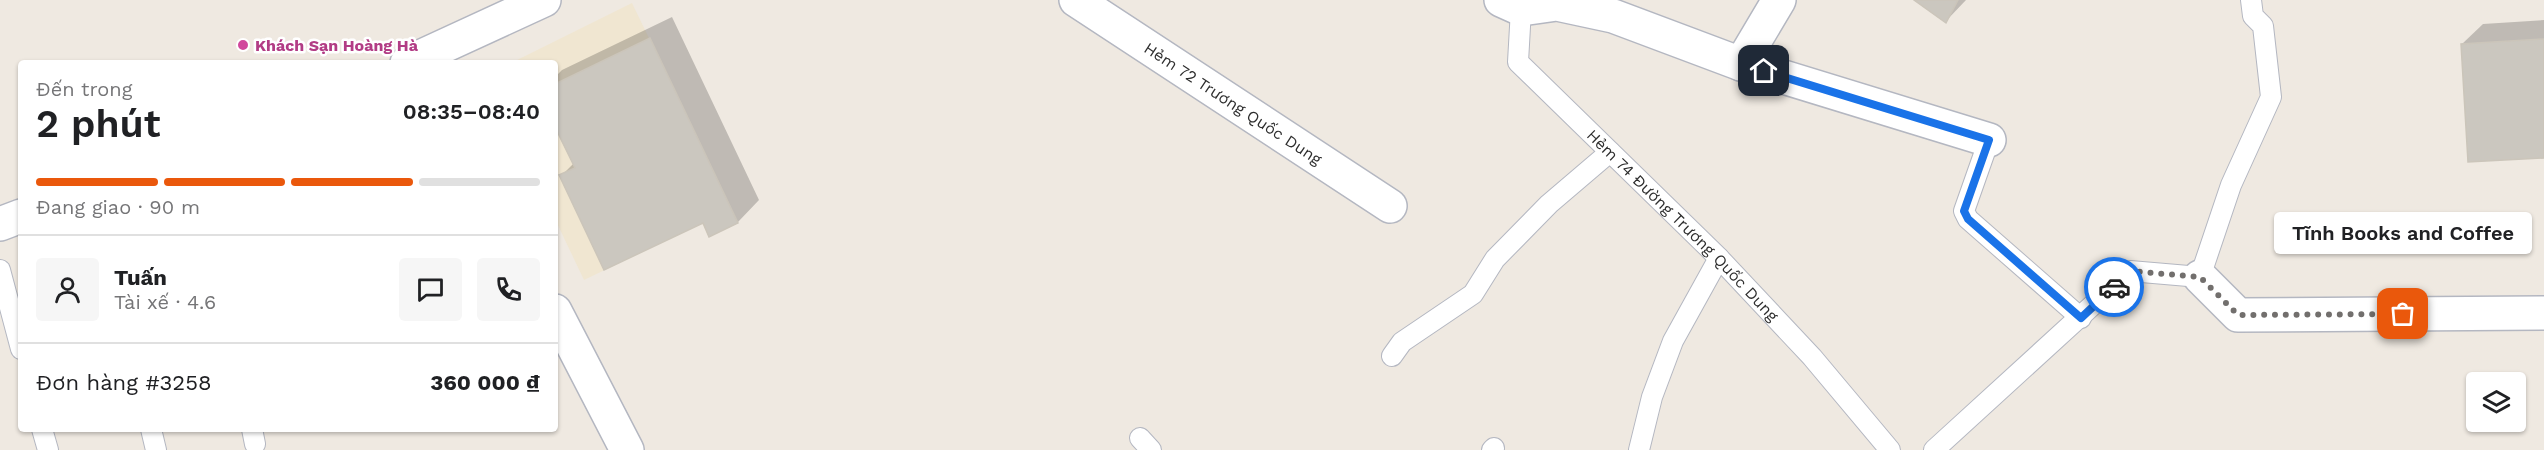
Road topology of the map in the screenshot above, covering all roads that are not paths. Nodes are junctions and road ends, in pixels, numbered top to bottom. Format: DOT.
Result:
graph roads {
  1 [pos="544,0"];
  2 [pos="1076,0"];
  3 [pos="1779,0"];
  4 [pos="2251,0"];
  5 [pos="1511,4"];
  6 [pos="421,60"];
  7 [pos="1741,64"];
  8 [pos="1989,140"];
  9 [pos="1610,152"];
  10 [pos="1390,206"];
  11 [pos="18,217"];
  12 [pos="0,224"];
  13 [pos="1719,258"];
  14 [pos="0,270"];
  15 [pos="2200,277"];
  16 [pos="2544,313"];
  17 [pos="558,317"];
  18 [pos="2081,318"];
  19 [pos="18,338"];
  20 [pos="1392,356"];
  21 [pos="43,432"];
  22 [pos="152,432"];
  23 [pos="48,450"];
  24 [pos="156,450"];
  25 [pos="627,450"];
  26 [pos="1639,450"];
  27 [pos="1890,450"];
  28 [pos="1934,450"];
  1 -- 6 [label="street"];
  2 -- 10 [label="street, Hẻm 72 Trương Quốc Dung"];
  3 -- 7 [label="street"];
  4 -- 15 [label="lane"];
  5 -- 7 [label="street"];
  5 -- 9 [label="lane, Hẻm 74 Đường Trương Quốc Dung"];
  7 -- 8 [label="street"];
  8 -- 18 [label="lane"];
  9 -- 13 [label="lane, Hẻm 74 Đường Trương Quốc Dung"];
  9 -- 20 [label="lane"];
  11 -- 12 [label="street"];
  13 -- 26 [label="lane"];
  13 -- 27 [label="lane, Hẻm 74 Đường Trương Quốc Dung"];
  14 -- 19 [label="lane"];
  15 -- 16 [label="street"];
  15 -- 18 [label="lane"];
  17 -- 25 [label="street"];
  18 -- 28 [label="lane"];
  21 -- 23 [label="lane"];
  22 -- 24 [label="lane"];
}
